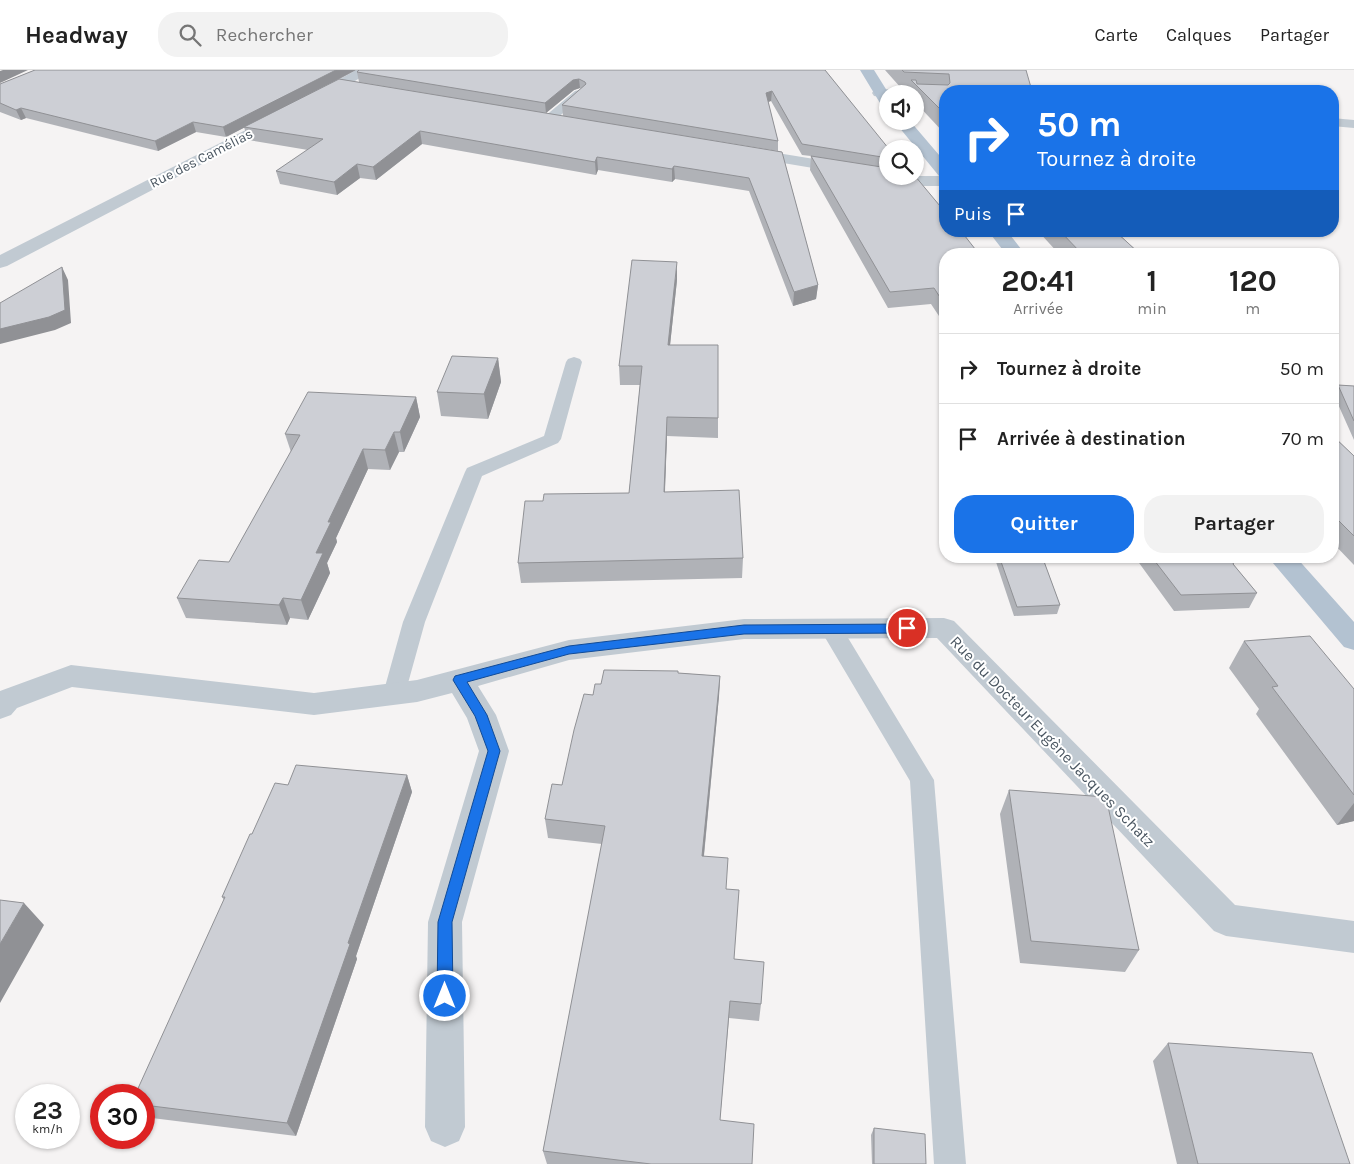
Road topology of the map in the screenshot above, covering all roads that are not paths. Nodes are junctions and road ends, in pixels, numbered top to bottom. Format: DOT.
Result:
graph roads {
  1 [pos="366,70"];
  2 [pos="867,70"];
  3 [pos="341,85"];
  4 [pos="364,89"];
  5 [pos="579,92"];
  6 [pos="879,92"];
  7 [pos="939,94"];
  8 [pos="924,96"];
  9 [pos="306,104"];
  10 [pos="289,112"];
  11 [pos="529,116"];
  12 [pos="548,120"];
  13 [pos="568,123"];
  14 [pos="1339,123"];
  15 [pos="1354,124"];
  16 [pos="910,130"];
  17 [pos="732,150"];
  18 [pos="939,165"];
  19 [pos="879,174"];
  20 [pos="924,181"];
  21 [pos="939,181"];
  22 [pos="1001,237"];
  23 [pos="1011,248"];
  24 [pos="0,262"];
  25 [pos="574,362"];
  26 [pos="1286,563"];
  27 [pos="831,629"];
  28 [pos="1354,640"];
  29 [pos="459,680"];
  30 [pos="394,694"];
  31 [pos="0,707"];
  32 [pos="1354,937"];
  33 [pos="445,1126"];
  34 [pos="950,1164"];
  1 -- 3 [label="street"];
  2 -- 6 [label="main road"];
  3 -- 4 [label="street"];
  3 -- 9 [label="street"];
  5 -- 12 [label="lane"];
  7 -- 8 [label="street"];
  10 -- 24 [label="street, Rue des Camélias"];
  11 -- 12 [label="street"];
  12 -- 13 [label="street"];
  14 -- 15 [label="lane"];
  16 -- 18 [label="main road"];
  17 -- 19 [label="street"];
  20 -- 21 [label="street"];
  22 -- 23 [label="main road"];
  25 -- 30 [label="lane"];
  26 -- 28 [label="main road"];
  27 -- 29 [label="street, Rue du Docteur Eugène Jacques Schatz"];
  27 -- 32 [label="street, Rue du Docteur Eugène Jacques Schatz"];
  27 -- 34 [label="lane"];
  29 -- 30 [label="street, Rue du Docteur Eugène Jacques Schatz"];
  29 -- 33 [label="street"];
  30 -- 31 [label="street, Rue du Docteur Eugène Jacques Schatz"];
}
